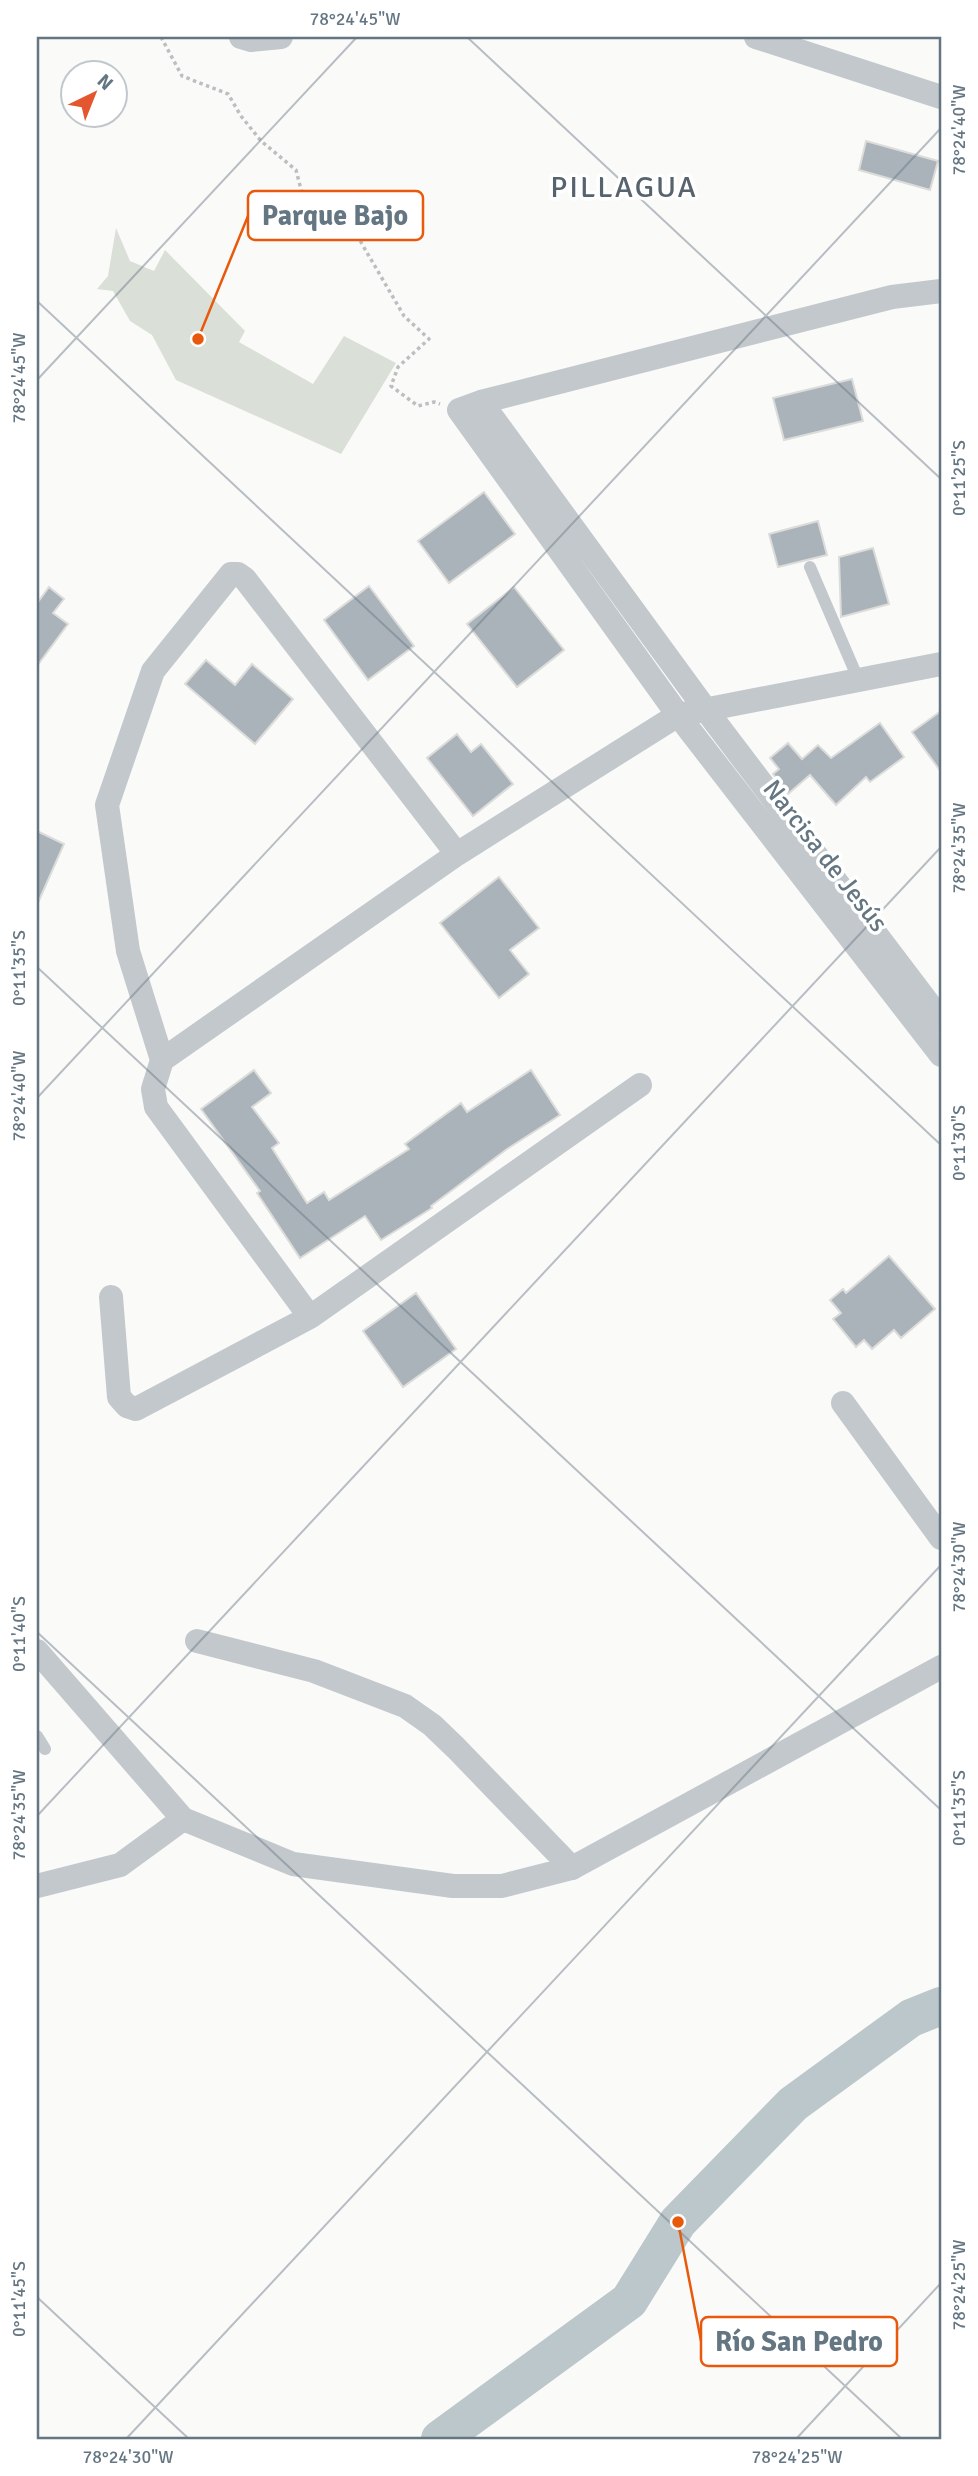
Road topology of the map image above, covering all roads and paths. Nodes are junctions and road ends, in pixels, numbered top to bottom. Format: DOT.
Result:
graph roads {
  1 [pos="161,37"];
  2 [pos="241,37"];
  3 [pos="281,37"];
  4 [pos="755,37"];
  5 [pos="941,97"];
  6 [pos="941,292"];
  7 [pos="470,406"];
  8 [pos="810,567"];
  9 [pos="941,664"];
  10 [pos="859,681"];
  11 [pos="706,710"];
  12 [pos="678,715"];
  13 [pos="457,854"];
  14 [pos="940,1015"];
  15 [pos="941,1055"];
  16 [pos="162,1060"];
  17 [pos="640,1085"];
  18 [pos="111,1297"];
  19 [pos="310,1317"];
  20 [pos="843,1403"];
  21 [pos="941,1538"];
  22 [pos="197,1641"];
  23 [pos="37,1651"];
  24 [pos="941,1667"];
  25 [pos="37,1736"];
  26 [pos="45,1749"];
  27 [pos="183,1819"];
  28 [pos="572,1868"];
  29 [pos="37,1886"];
  1 -- 7 [label="path"];
  2 -- 3 [label="street"];
  4 -- 5 [label="street"];
  6 -- 7 [label="street"];
  7 -- 11 [label="street, Narcisa de Jesús"];
  7 -- 12 [label="street, Narcisa de Jesús"];
  8 -- 10 [label="lane"];
  9 -- 10 [label="street"];
  10 -- 11 [label="street"];
  11 -- 12 [label="street"];
  11 -- 14 [label="street, Narcisa de Jesús"];
  12 -- 13 [label="street"];
  12 -- 15 [label="street, Narcisa de Jesús"];
  13 -- 16 [label="street"];
  13 -- 16 [label="street"];
  16 -- 19 [label="street"];
  17 -- 19 [label="street"];
  18 -- 19 [label="street"];
  20 -- 21 [label="street"];
  22 -- 28 [label="street"];
  23 -- 27 [label="street"];
  24 -- 28 [label="street"];
  25 -- 26 [label="lane"];
  27 -- 28 [label="street"];
  27 -- 29 [label="street"];
}
